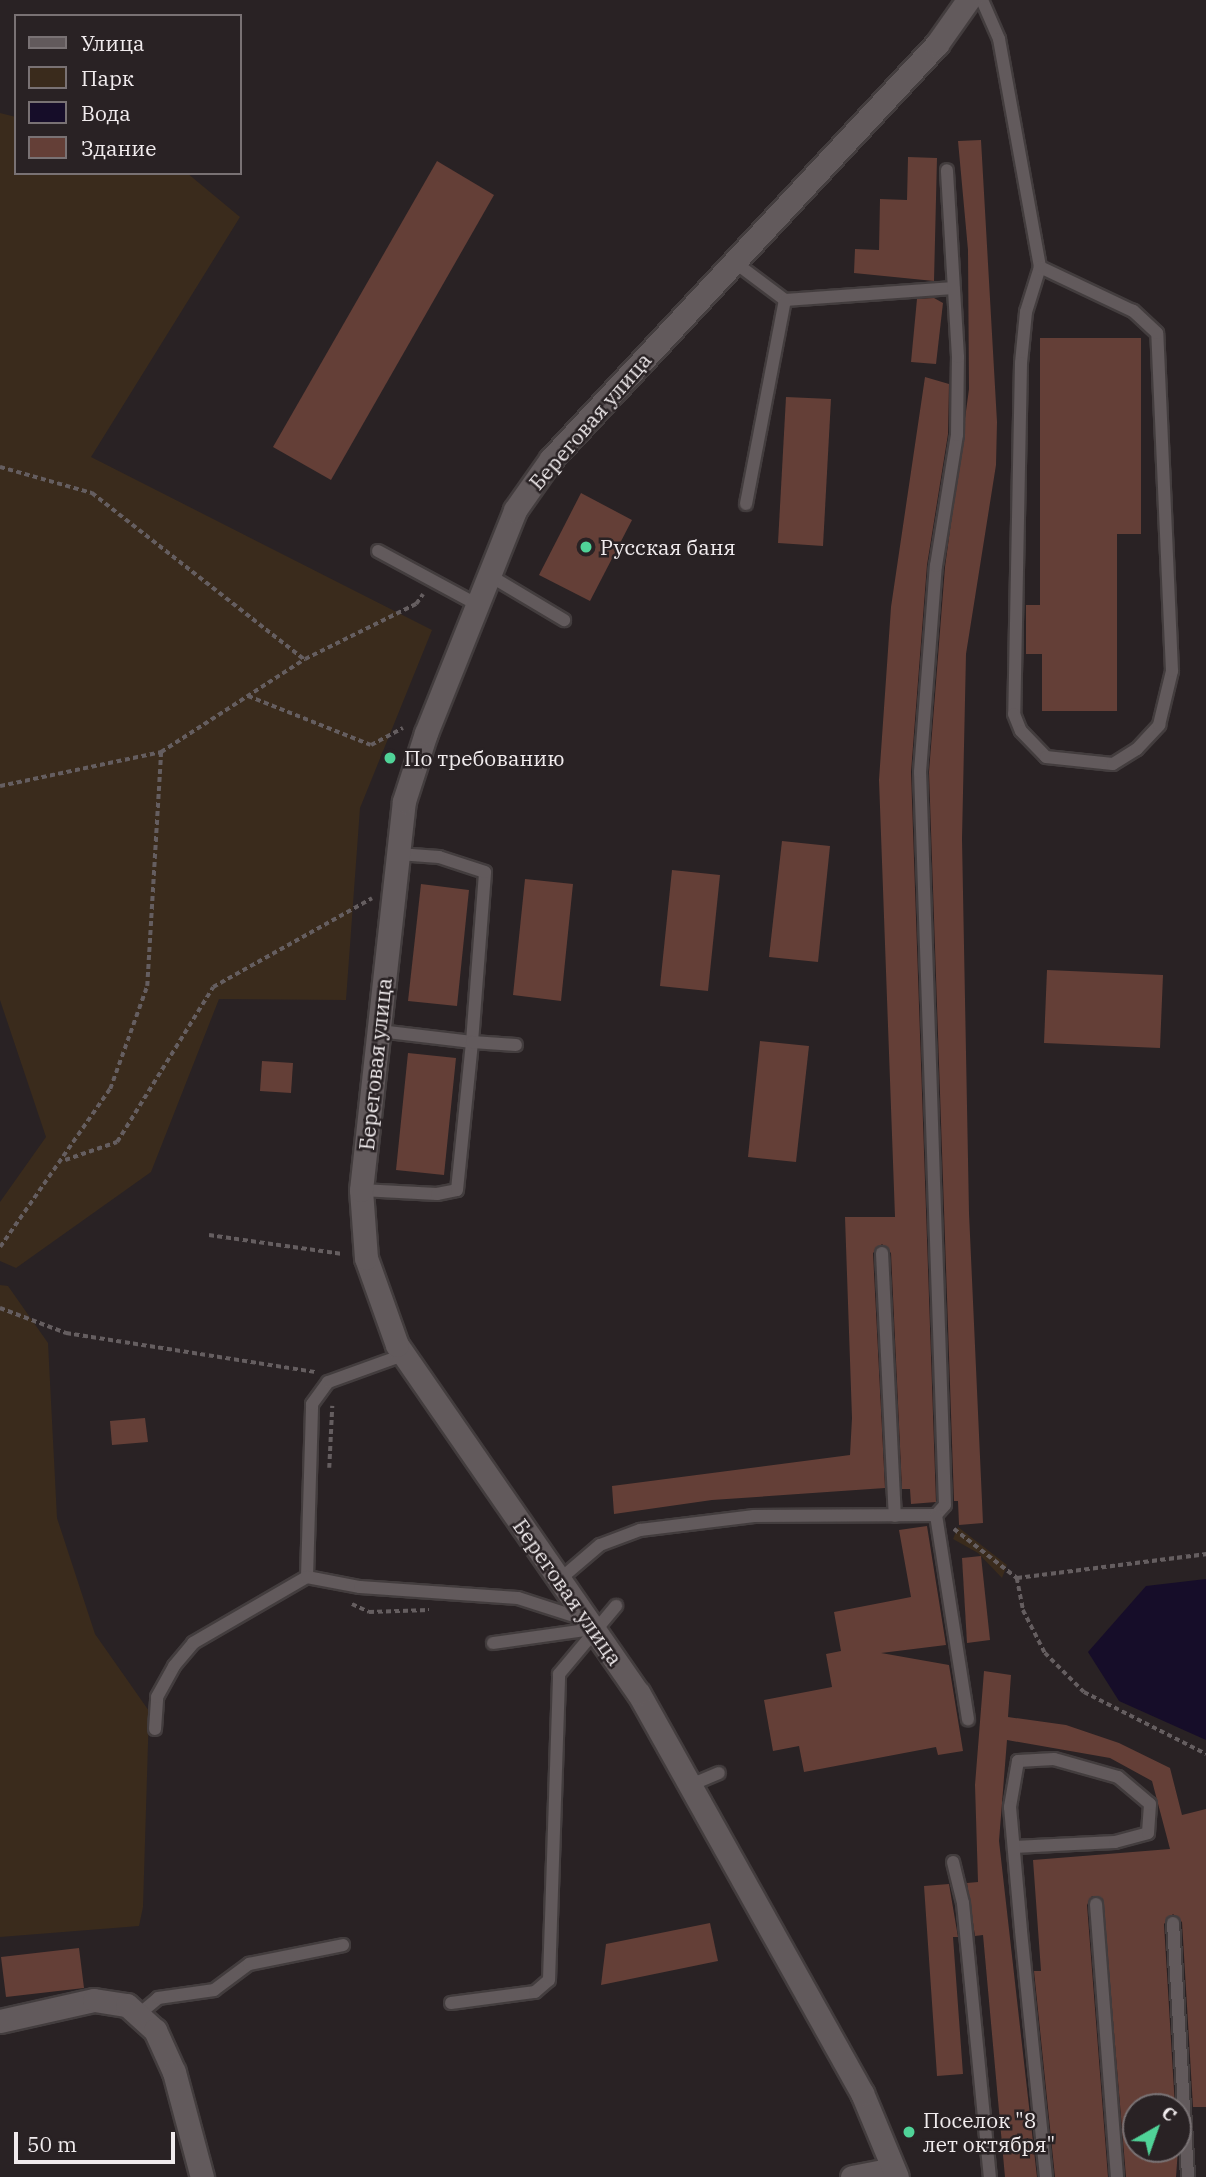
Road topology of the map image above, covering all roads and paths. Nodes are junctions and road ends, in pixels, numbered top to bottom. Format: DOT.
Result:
graph roads {
  1 [pos="968,0"];
  2 [pos="982,0"];
  3 [pos="947,170"];
  4 [pos="733,261"];
  5 [pos="1040,267"];
  6 [pos="954,288"];
  7 [pos="785,300"];
  8 [pos="0,467"];
  9 [pos="746,504"];
  10 [pos="378,551"];
  11 [pos="487,574"];
  12 [pos="433,581"];
  13 [pos="476,604"];
  14 [pos="564,620"];
  15 [pos="305,659"];
  16 [pos="248,696"];
  17 [pos="406,725"];
  18 [pos="161,752"];
  19 [pos="0,786"];
  20 [pos="398,854"];
  21 [pos="395,885"];
  22 [pos="379,1031"];
  23 [pos="472,1042"];
  24 [pos="516,1045"];
  25 [pos="63,1161"];
  26 [pos="361,1190"];
  27 [pos="209,1235"];
  28 [pos="0,1247"];
  29 [pos="882,1253"];
  30 [pos="366,1258"];
  31 [pos="0,1308"];
  32 [pos="403,1355"];
  33 [pos="328,1382"];
  34 [pos="329,1471"];
  35 [pos="936,1515"];
  36 [pos="895,1516"];
  37 [pos="1206,1554"];
  38 [pos="307,1577"];
  39 [pos="1017,1578"];
  40 [pos="559,1580"];
  41 [pos="329,1582"];
  42 [pos="617,1606"];
  43 [pos="443,1610"];
  44 [pos="590,1624"];
  45 [pos="493,1643"];
  46 [pos="968,1720"];
  47 [pos="155,1730"];
  48 [pos="1206,1754"];
  49 [pos="719,1773"];
  50 [pos="693,1784"];
  51 [pos="1014,1847"];
  52 [pos="953,1862"];
  53 [pos="1096,1904"];
  54 [pos="1174,1923"];
  55 [pos="343,1945"];
  56 [pos="451,2003"];
  57 [pos="138,2015"];
  58 [pos="0,2021"];
  59 [pos="895,2173"];
  60 [pos="202,2177"];
  61 [pos="852,2177"];
  62 [pos="990,2177"];
  63 [pos="1046,2177"];
  64 [pos="1117,2177"];
  65 [pos="1188,2177"];
  1 -- 4 [label="street, Береговая улица"];
  2 -- 5 [label="lane"];
  3 -- 6 [label="lane"];
  4 -- 7 [label="lane"];
  4 -- 11 [label="street, Береговая улица"];
  5 -- 5 [label="lane"];
  6 -- 7 [label="lane"];
  6 -- 35 [label="lane"];
  7 -- 9 [label="lane"];
  8 -- 15 [label="path"];
  10 -- 12 [label="lane"];
  11 -- 13 [label="street, Береговая улица"];
  11 -- 14 [label="lane"];
  12 -- 13 [label="lane"];
  12 -- 15 [label="path"];
  13 -- 20 [label="street, Береговая улица"];
  15 -- 16 [label="path"];
  16 -- 17 [label="path"];
  16 -- 18 [label="path"];
  18 -- 19 [label="path"];
  18 -- 25 [label="path"];
  20 -- 21 [label="street, Береговая улица"];
  20 -- 23 [label="lane"];
  21 -- 22 [label="street, Береговая улица"];
  21 -- 25 [label="path"];
  22 -- 23 [label="lane"];
  22 -- 26 [label="street, Береговая улица"];
  23 -- 24 [label="lane"];
  23 -- 26 [label="lane"];
  25 -- 28 [label="path"];
  26 -- 30 [label="street, Береговая улица"];
  27 -- 30 [label="path"];
  29 -- 36 [label="lane"];
  30 -- 32 [label="street, Береговая улица"];
  31 -- 33 [label="path"];
  32 -- 33 [label="lane"];
  32 -- 40 [label="street, Береговая улица"];
  33 -- 34 [label="path"];
  33 -- 38 [label="lane"];
  35 -- 36 [label="lane"];
  35 -- 39 [label="path"];
  35 -- 46 [label="lane"];
  36 -- 40 [label="lane"];
  37 -- 39 [label="path"];
  38 -- 41 [label="lane"];
  38 -- 47 [label="lane"];
  39 -- 48 [label="path"];
  40 -- 44 [label="street, Береговая улица"];
  41 -- 43 [label="path"];
  41 -- 44 [label="lane"];
  42 -- 44 [label="lane"];
  44 -- 45 [label="lane"];
  44 -- 50 [label="street, Береговая улица"];
  44 -- 56 [label="lane"];
  49 -- 50 [label="lane"];
  50 -- 59 [label="street, Береговая улица"];
  51 -- 51 [label="lane"];
  51 -- 63 [label="lane"];
  52 -- 62 [label="lane"];
  53 -- 64 [label="lane"];
  54 -- 65 [label="lane"];
  55 -- 57 [label="lane"];
  57 -- 58 [label="street"];
  57 -- 60 [label="street"];
  59 -- 61 [label="street"];
}
